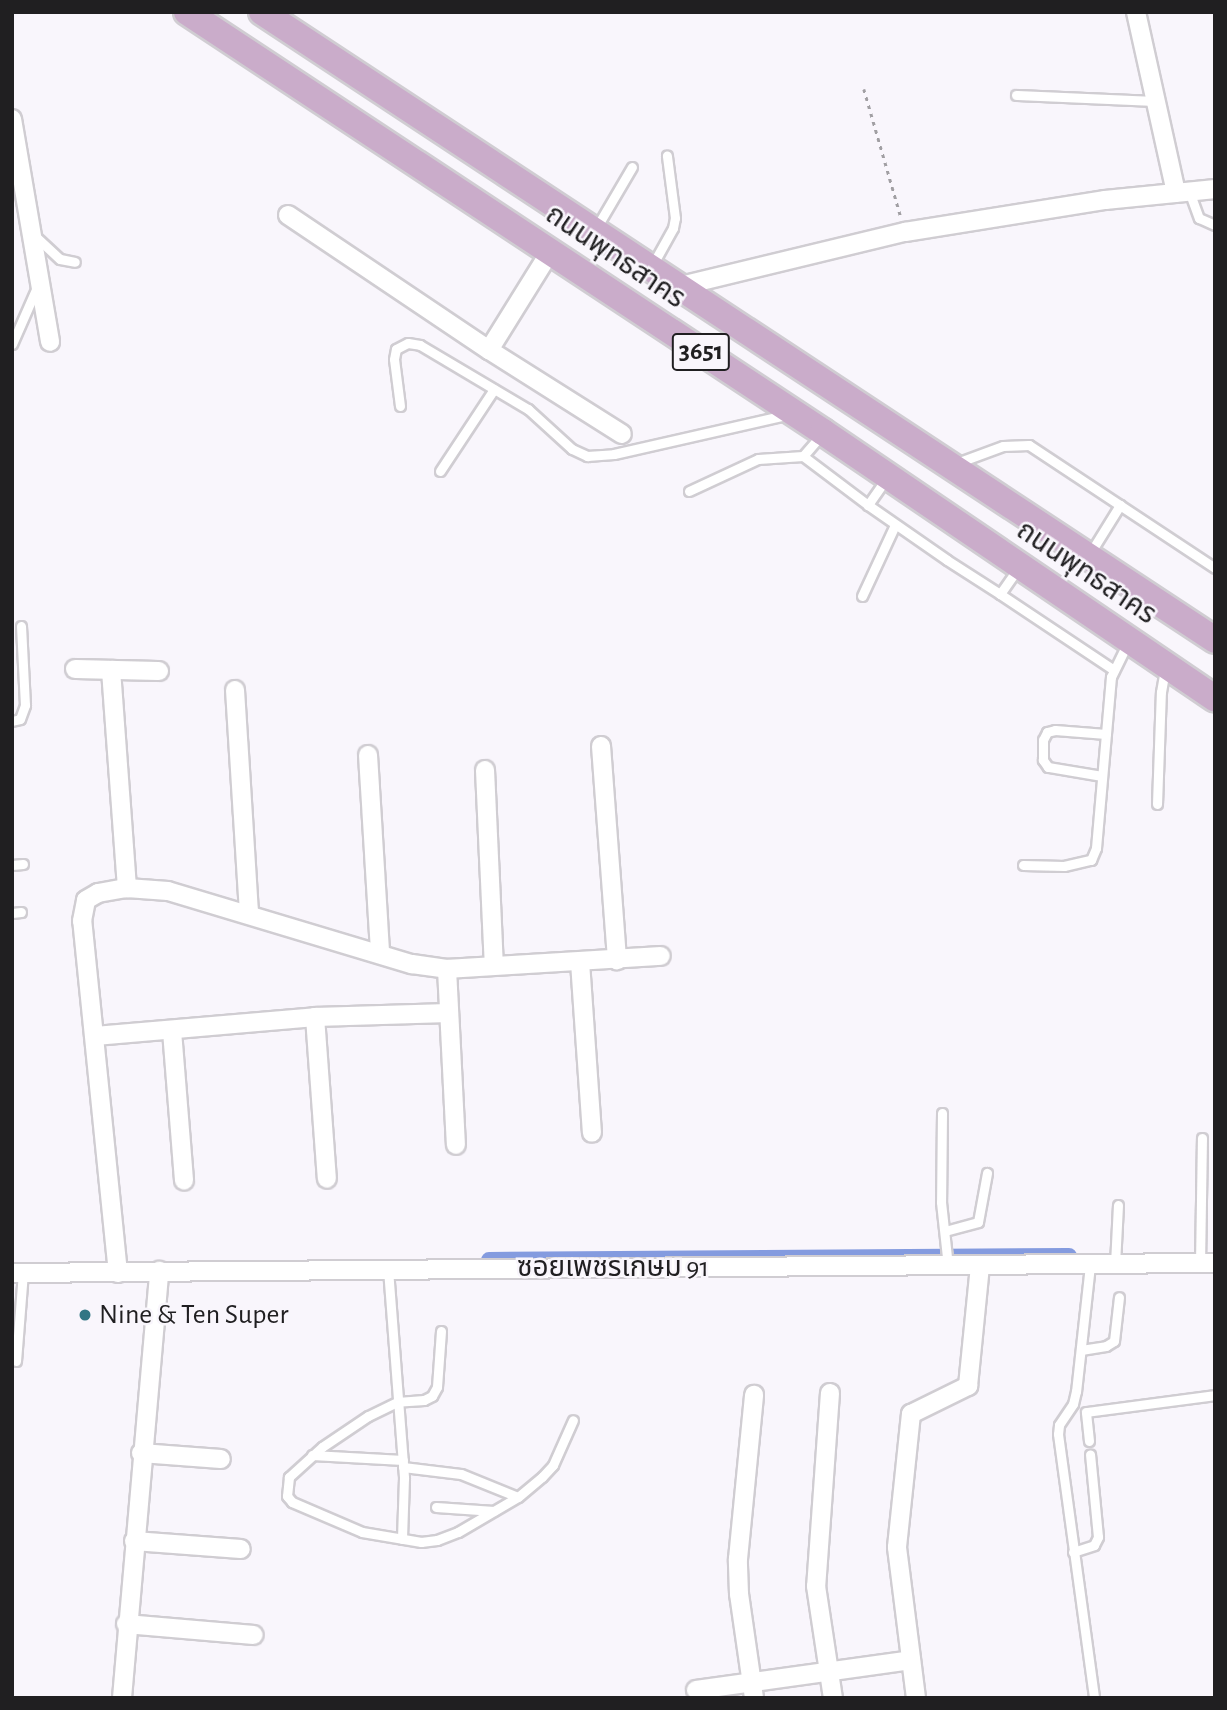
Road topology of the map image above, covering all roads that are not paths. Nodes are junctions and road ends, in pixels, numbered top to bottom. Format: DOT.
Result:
graph roads {
  1 [pos="187,12"];
  2 [pos="262,12"];
  3 [pos="1136,12"];
  4 [pos="1016,95"];
  5 [pos="1156,101"];
  6 [pos="12,119"];
  7 [pos="667,156"];
  8 [pos="632,167"];
  9 [pos="1215,190"];
  10 [pos="1182,192"];
  11 [pos="288,215"];
  12 [pos="1215,225"];
  13 [pos="594,231"];
  14 [pos="32,233"];
  15 [pos="551,251"];
  16 [pos="75,262"];
  17 [pos="650,269"];
  18 [pos="40,281"];
  19 [pos="677,287"];
  20 [pos="50,342"];
  21 [pos="12,344"];
  22 [pos="489,350"];
  23 [pos="494,388"];
  24 [pos="400,406"];
  25 [pos="794,414"];
  26 [pos="823,432"];
  27 [pos="622,434"];
  28 [pos="803,456"];
  29 [pos="949,466"];
  30 [pos="440,471"];
  31 [pos="888,476"];
  32 [pos="689,491"];
  33 [pos="868,505"];
  34 [pos="1120,505"];
  35 [pos="895,524"];
  36 [pos="1088,557"];
  37 [pos="1020,566"];
  38 [pos="1215,568"];
  39 [pos="1000,594"];
  40 [pos="862,596"];
  41 [pos="20,626"];
  42 [pos="1129,640"];
  43 [pos="1215,640"];
  44 [pos="1166,665"];
  45 [pos="75,669"];
  46 [pos="111,670"];
  47 [pos="1114,670"];
  48 [pos="159,671"];
  49 [pos="235,690"];
  50 [pos="1214,695"];
  51 [pos="12,721"];
  52 [pos="1106,734"];
  53 [pos="601,746"];
  54 [pos="368,755"];
  55 [pos="485,770"];
  56 [pos="1102,776"];
  57 [pos="1157,804"];
  58 [pos="23,864"];
  59 [pos="12,865"];
  60 [pos="1023,865"];
  61 [pos="127,888"];
  62 [pos="248,914"];
  63 [pos="380,953"];
  64 [pos="661,956"];
  65 [pos="617,960"];
  66 [pos="580,962"];
  67 [pos="494,965"];
  68 [pos="447,969"];
  69 [pos="449,1013"];
  70 [pos="315,1017"];
  71 [pos="172,1031"];
  72 [pos="95,1036"];
  73 [pos="942,1113"];
  74 [pos="592,1133"];
  75 [pos="1202,1138"];
  76 [pos="456,1145"];
  77 [pos="986,1173"];
  78 [pos="327,1179"];
  79 [pos="184,1181"];
  80 [pos="1118,1205"];
  81 [pos="945,1234"];
  82 [pos="117,1258"];
  83 [pos="1115,1258"];
  84 [pos="948,1259"];
  85 [pos="1205,1260"];
  86 [pos="1090,1265"];
  87 [pos="980,1266"];
  88 [pos="388,1269"];
  89 [pos="159,1271"];
  90 [pos="18,1273"];
  91 [pos="1119,1297"];
  92 [pos="441,1331"];
  93 [pos="1081,1350"];
  94 [pos="16,1362"];
  95 [pos="830,1393"];
  96 [pos="754,1395"];
  97 [pos="1215,1395"];
  98 [pos="397,1402"];
  99 [pos="1086,1412"];
  100 [pos="1065,1416"];
  101 [pos="573,1420"];
  102 [pos="1088,1441"];
  103 [pos="141,1453"];
  104 [pos="1090,1454"];
  105 [pos="312,1455"];
  106 [pos="221,1459"];
  107 [pos="403,1463"];
  108 [pos="519,1497"];
  109 [pos="436,1507"];
  110 [pos="494,1511"];
  111 [pos="402,1539"];
  112 [pos="134,1541"];
  113 [pos="241,1549"];
  114 [pos="1073,1552"];
  115 [pos="127,1623"];
  116 [pos="254,1635"];
  117 [pos="911,1660"];
  118 [pos="830,1672"];
  119 [pos="696,1690"];
  120 [pos="753,1690"];
  121 [pos="122,1698"];
  122 [pos="833,1698"];
  123 [pos="916,1698"];
  124 [pos="1094,1698"];
  1 -- 15 [label="main road, ถนนพุทธสาคร / 3651"];
  2 -- 13 [label="main road, ถนนพุทธสาคร / 3651"];
  3 -- 5 [label="street"];
  4 -- 5 [label="lane"];
  5 -- 10 [label="street"];
  6 -- 14 [label="street"];
  7 -- 17 [label="lane"];
  8 -- 13 [label="lane"];
  9 -- 10 [label="street"];
  10 -- 12 [label="lane"];
  10 -- 19 [label="street"];
  11 -- 22 [label="street"];
  13 -- 17 [label="main road, ถนนพุทธสาคร / 3651"];
  14 -- 16 [label="lane"];
  14 -- 18 [label="street"];
  15 -- 22 [label="street"];
  15 -- 25 [label="main road, ถนนพุทธสาคร / 3651"];
  17 -- 19 [label="main road, ถนนพุทธสาคร / 3651"];
  18 -- 20 [label="street"];
  18 -- 21 [label="lane"];
  19 -- 29 [label="main road, ถนนพุทธสาคร / 3651"];
  22 -- 27 [label="street"];
  23 -- 24 [label="lane"];
  23 -- 25 [label="lane"];
  23 -- 30 [label="lane"];
  25 -- 26 [label="main road, ถนนพุทธสาคร / 3651"];
  26 -- 28 [label="lane"];
  26 -- 31 [label="main road, ถนนพุทธสาคร / 3651"];
  28 -- 32 [label="lane"];
  28 -- 33 [label="lane"];
  29 -- 34 [label="lane"];
  29 -- 36 [label="main road, ถนนพุทธสาคร / 3651"];
  31 -- 33 [label="lane"];
  31 -- 37 [label="main road, ถนนพุทธสาคร / 3651"];
  33 -- 35 [label="lane"];
  34 -- 36 [label="lane"];
  34 -- 38 [label="lane"];
  35 -- 39 [label="lane"];
  35 -- 40 [label="lane"];
  36 -- 43 [label="main road, ถนนพุทธสาคร / 3651"];
  37 -- 39 [label="lane"];
  37 -- 42 [label="main road, ถนนพุทธสาคร / 3651"];
  39 -- 47 [label="lane"];
  41 -- 51 [label="lane"];
  42 -- 44 [label="main road, ถนนพุทธสาคร / 3651"];
  42 -- 47 [label="lane"];
  44 -- 50 [label="main road, ถนนพุทธสาคร / 3651"];
  44 -- 57 [label="lane"];
  45 -- 46 [label="street"];
  46 -- 48 [label="street"];
  46 -- 61 [label="street"];
  47 -- 52 [label="lane"];
  49 -- 62 [label="street"];
  52 -- 56 [label="lane"];
  52 -- 56 [label="lane"];
  53 -- 65 [label="street"];
  54 -- 63 [label="street"];
  55 -- 67 [label="street"];
  56 -- 60 [label="lane"];
  58 -- 59 [label="lane"];
  61 -- 62 [label="street"];
  61 -- 72 [label="street"];
  62 -- 63 [label="street"];
  63 -- 68 [label="street"];
  64 -- 65 [label="street"];
  65 -- 66 [label="street"];
  66 -- 67 [label="street"];
  66 -- 74 [label="street"];
  67 -- 68 [label="street"];
  68 -- 69 [label="street"];
  69 -- 70 [label="street"];
  69 -- 76 [label="street"];
  70 -- 71 [label="street"];
  70 -- 78 [label="street"];
  71 -- 72 [label="street"];
  71 -- 79 [label="street"];
  72 -- 82 [label="street"];
  73 -- 81 [label="lane"];
  75 -- 85 [label="lane"];
  77 -- 81 [label="lane"];
  80 -- 83 [label="lane"];
  81 -- 84 [label="lane"];
  82 -- 89 [label="street, ซอยเพชรเกษม 91"];
  82 -- 90 [label="street, ซอยเพชรเกษม 91"];
  83 -- 85 [label="street, ซอยเพชรเกษม 91"];
  83 -- 86 [label="street, ซอยเพชรเกษม 91"];
  84 -- 87 [label="street, ซอยเพชรเกษม 91"];
  84 -- 88 [label="street, ซอยเพชรเกษม 91"];
  86 -- 87 [label="street, ซอยเพชรเกษม 91"];
  86 -- 93 [label="lane"];
  87 -- 117 [label="street"];
  88 -- 89 [label="street, ซอยเพชรเกษม 91"];
  88 -- 98 [label="lane"];
  89 -- 103 [label="street"];
  90 -- 94 [label="lane"];
  91 -- 93 [label="lane"];
  92 -- 98 [label="lane"];
  93 -- 100 [label="lane"];
  95 -- 118 [label="street"];
  96 -- 120 [label="street"];
  97 -- 99 [label="lane"];
  98 -- 105 [label="lane"];
  98 -- 107 [label="lane"];
  99 -- 100 [label="lane"];
  99 -- 102 [label="lane"];
  100 -- 114 [label="lane"];
  101 -- 108 [label="lane"];
  103 -- 106 [label="street"];
  103 -- 112 [label="street"];
  104 -- 114 [label="lane"];
  105 -- 107 [label="lane"];
  105 -- 111 [label="lane"];
  107 -- 108 [label="lane"];
  107 -- 111 [label="lane"];
  108 -- 110 [label="lane"];
  109 -- 110 [label="lane"];
  110 -- 111 [label="lane"];
  112 -- 113 [label="street"];
  112 -- 115 [label="street"];
  114 -- 124 [label="lane"];
  115 -- 116 [label="street"];
  115 -- 121 [label="street"];
  117 -- 118 [label="street"];
  117 -- 123 [label="street"];
  118 -- 120 [label="street"];
  118 -- 122 [label="street"];
  119 -- 120 [label="street"];
}
